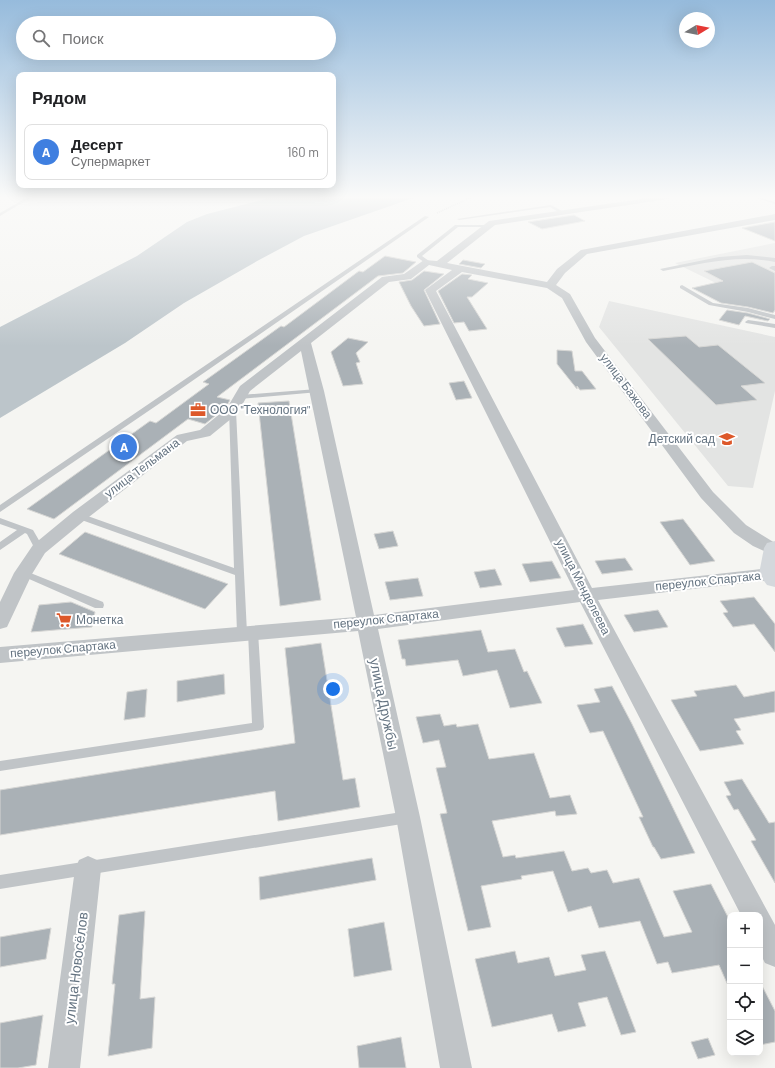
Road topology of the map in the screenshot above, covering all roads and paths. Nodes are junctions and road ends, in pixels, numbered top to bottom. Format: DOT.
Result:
graph roads {
  1 [pos="384,247"];
  2 [pos="431,247"];
  3 [pos="457,247"];
  4 [pos="612,247"];
  5 [pos="775,260"];
  6 [pos="433,263"];
  7 [pos="460,268"];
  8 [pos="663,269"];
  9 [pos="550,286"];
  10 [pos="682,287"];
  11 [pos="775,317"];
  12 [pos="748,322"];
  13 [pos="775,326"];
  14 [pos="305,342"];
  15 [pos="317,391"];
  16 [pos="240,397"];
  17 [pos="232,411"];
  18 [pos="0,509"];
  19 [pos="79,516"];
  20 [pos="0,521"];
  21 [pos="24,530"];
  22 [pos="0,547"];
  23 [pos="39,549"];
  24 [pos="775,549"];
  25 [pos="23,573"];
  26 [pos="238,574"];
  27 [pos="773,576"];
  28 [pos="586,595"];
  29 [pos="99,605"];
  30 [pos="0,622"];
  31 [pos="367,623"];
  32 [pos="247,632"];
  33 [pos="0,655"];
  34 [pos="0,766"];
  35 [pos="408,817"];
  36 [pos="88,868"];
  37 [pos="0,882"];
  38 [pos="753,912"];
  39 [pos="763,931"];
  40 [pos="775,953"];
  41 [pos="64,1068"];
  42 [pos="456,1068"];
  1 -- 18 [label="lane"];
  2 -- 6 [label="lane"];
  3 -- 6 [label="street, улица Тельмана"];
  4 -- 9 [label="street"];
  5 -- 8 [label="lane"];
  6 -- 7 [label="street"];
  6 -- 14 [label="street, улица Тельмана"];
  7 -- 9 [label="street"];
  7 -- 28 [label="street, улица Менделеева"];
  9 -- 24 [label="street, улица Бажова"];
  10 -- 11 [label="lane"];
  12 -- 13 [label="lane"];
  14 -- 15 [label="street, улица Дружбы"];
  14 -- 16 [label="street, улица Тельмана"];
  15 -- 16 [label="lane"];
  15 -- 31 [label="street, улица Дружбы"];
  16 -- 17 [label="street, улица Тельмана"];
  17 -- 19 [label="street, улица Тельмана"];
  17 -- 26 [label="lane"];
  19 -- 23 [label="street, улица Тельмана"];
  19 -- 26 [label="lane"];
  20 -- 21 [label="lane"];
  21 -- 22 [label="lane"];
  21 -- 23 [label="lane"];
  23 -- 25 [label="street, улица Тельмана"];
  24 -- 27 [label="main road, улица Бажова"];
  25 -- 29 [label="lane"];
  25 -- 30 [label="street, улица Тельмана"];
  26 -- 32 [label="lane"];
  27 -- 28 [label="street, переулок Спартака"];
  28 -- 31 [label="street, переулок Спартака"];
  28 -- 38 [label="street, улица Менделеева"];
  31 -- 32 [label="street, переулок Спартака"];
  31 -- 35 [label="street, улица Дружбы"];
  32 -- 33 [label="street, переулок Спартака"];
  32 -- 34 [label="lane"];
  35 -- 36 [label="lane"];
  35 -- 42 [label="street, улица Дружбы"];
  36 -- 37 [label="lane"];
  36 -- 41 [label="street, улица Новосёлов"];
  39 -- 40 [label="street"];
}
